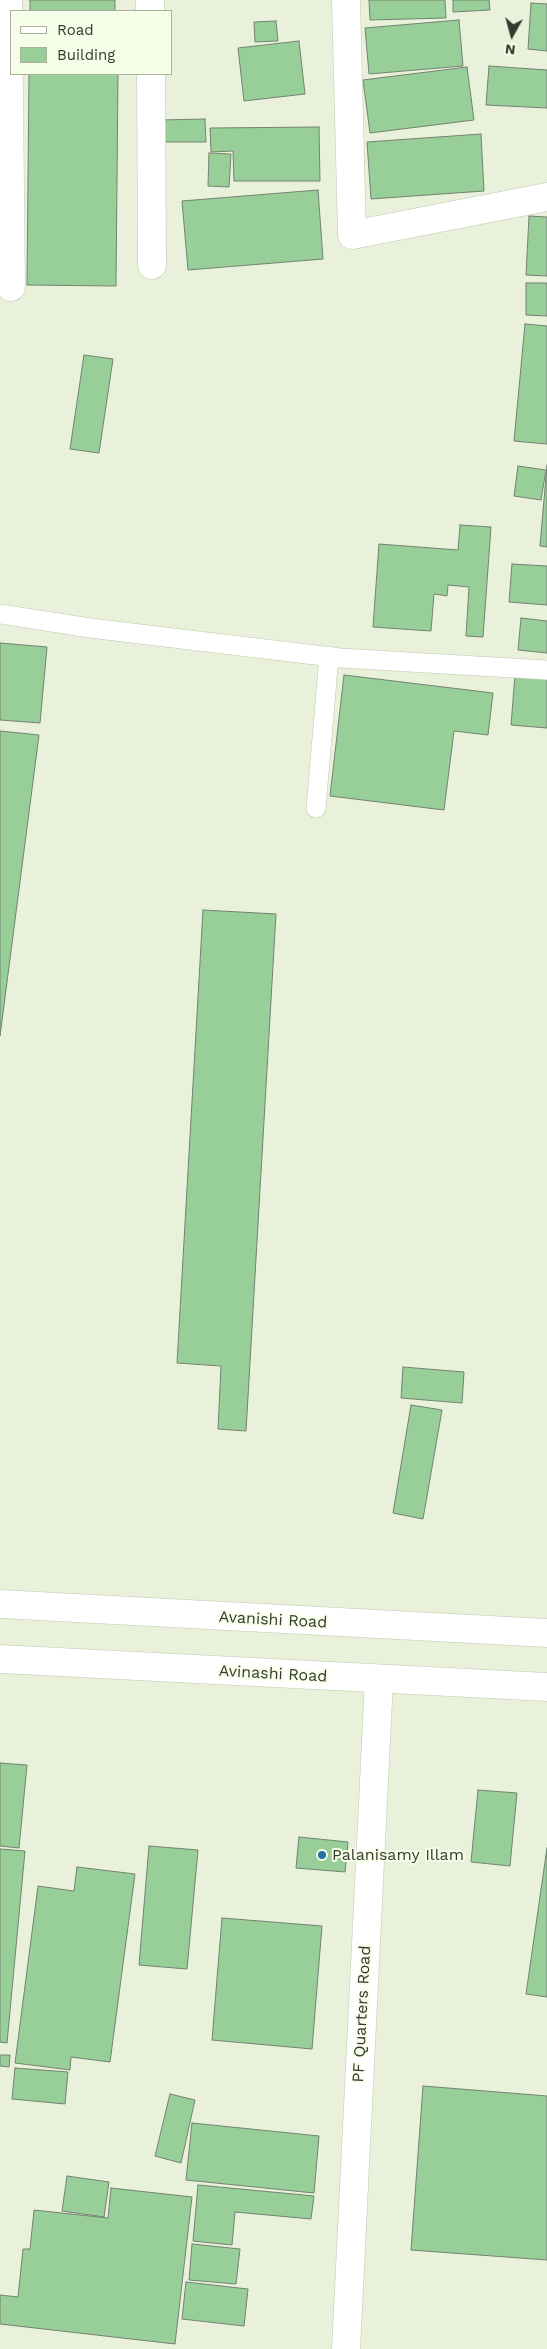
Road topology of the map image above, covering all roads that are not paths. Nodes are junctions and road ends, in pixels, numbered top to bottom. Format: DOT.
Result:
graph roads {
  1 [pos="8,0"];
  2 [pos="346,0"];
  3 [pos="151,75"];
  4 [pos="547,197"];
  5 [pos="152,265"];
  6 [pos="11,287"];
  7 [pos="0,614"];
  8 [pos="329,656"];
  9 [pos="547,670"];
  10 [pos="316,808"];
  11 [pos="0,1604"];
  12 [pos="547,1632"];
  13 [pos="0,1659"];
  14 [pos="379,1680"];
  15 [pos="547,1687"];
  16 [pos="346,2349"];
  1 -- 6 [label="street"];
  2 -- 4 [label="street"];
  3 -- 5 [label="street"];
  7 -- 8 [label="lane"];
  8 -- 9 [label="lane"];
  8 -- 10 [label="lane"];
  11 -- 12 [label="street, Avanishi Road"];
  13 -- 14 [label="street, Avinashi Road"];
  14 -- 15 [label="street, Avinashi Road"];
  14 -- 16 [label="street, PF Quarters Road"];
}
